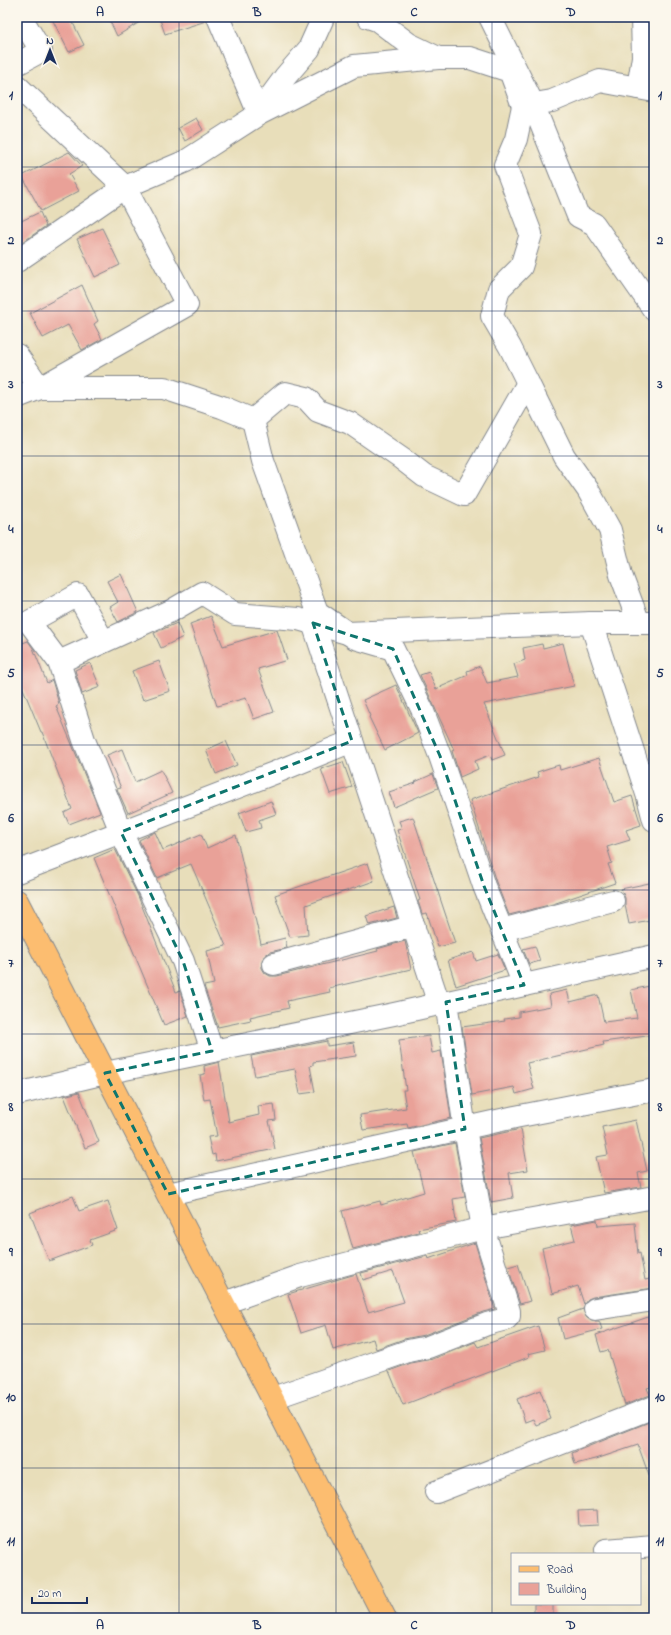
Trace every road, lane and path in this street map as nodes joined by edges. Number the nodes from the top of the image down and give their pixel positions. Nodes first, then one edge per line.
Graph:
1 (21, 17) edge
2 (218, 17) edge
3 (322, 17) edge
4 (368, 17) edge
5 (490, 17) edge
6 (642, 17) edge
7 (438, 58) junction
8 (17, 64) edge
9 (17, 86) edge
10 (646, 89) edge
11 (528, 105) junction
12 (259, 114) junction
13 (125, 186) junction
14 (17, 261) edge
15 (654, 310) edge
16 (17, 355) edge
17 (528, 383) junction
18 (40, 388) junction
19 (17, 397) edge
20 (253, 420) junction
21 (313, 623) junction
22 (591, 623) junction
23 (647, 623) edge
24 (347, 633) junction
25 (103, 641) junction
26 (59, 662) junction
27 (352, 741) junction
28 (654, 820) edge
29 (121, 832) junction
30 (17, 872) edge
31 (17, 901) edge
32 (613, 901) dead end
33 (414, 926) junction
34 (502, 930) junction
35 (654, 956) edge
36 (274, 964) dead end
37 (524, 985) junction
38 (442, 1003) junction
39 (212, 1051) junction
40 (106, 1073) junction
41 (654, 1090) edge
42 (17, 1094) edge
43 (465, 1129) junction
44 (168, 1194) junction
45 (654, 1197) edge
46 (483, 1228) junction
47 (654, 1300) edge
48 (224, 1302) junction
49 (595, 1309) dead end
50 (273, 1398) junction
51 (654, 1407) edge
52 (436, 1492) dead end
53 (654, 1546) edge
54 (606, 1550) dead end
55 (385, 1618) edge

1 - 8 street
2 - 12 street
3 - 12 street
4 - 7 street
5 - 11 street
6 - 10 street
7 - 11 street
7 - 12 street
9 - 13 street
10 - 11 street
11 - 15 street
11 - 17 street
12 - 13 street
13 - 14 street
13 - 18 street
16 - 18 street
17 - 20 street
17 - 23 street
18 - 19 street
18 - 20 street
20 - 24 street
21 - 24 street
21 - 25 street
21 - 27 street
22 - 23 street
22 - 24 street
22 - 28 street
24 - 34 street
25 - 26 street
25 - 26 street
26 - 29 street
27 - 29 street
27 - 33 street
29 - 30 street
29 - 39 street
31 - 40 main road
32 - 34 street
33 - 36 street
33 - 38 street
34 - 37 street
35 - 37 street
37 - 38 street
38 - 39 street
38 - 43 street
39 - 40 street
40 - 42 street
40 - 44 main road
41 - 43 street
43 - 44 street
43 - 46 street
44 - 48 main road
45 - 46 street
46 - 48 street
46 - 50 street
47 - 49 street
48 - 50 main road
50 - 55 main road
51 - 52 street
53 - 54 street

